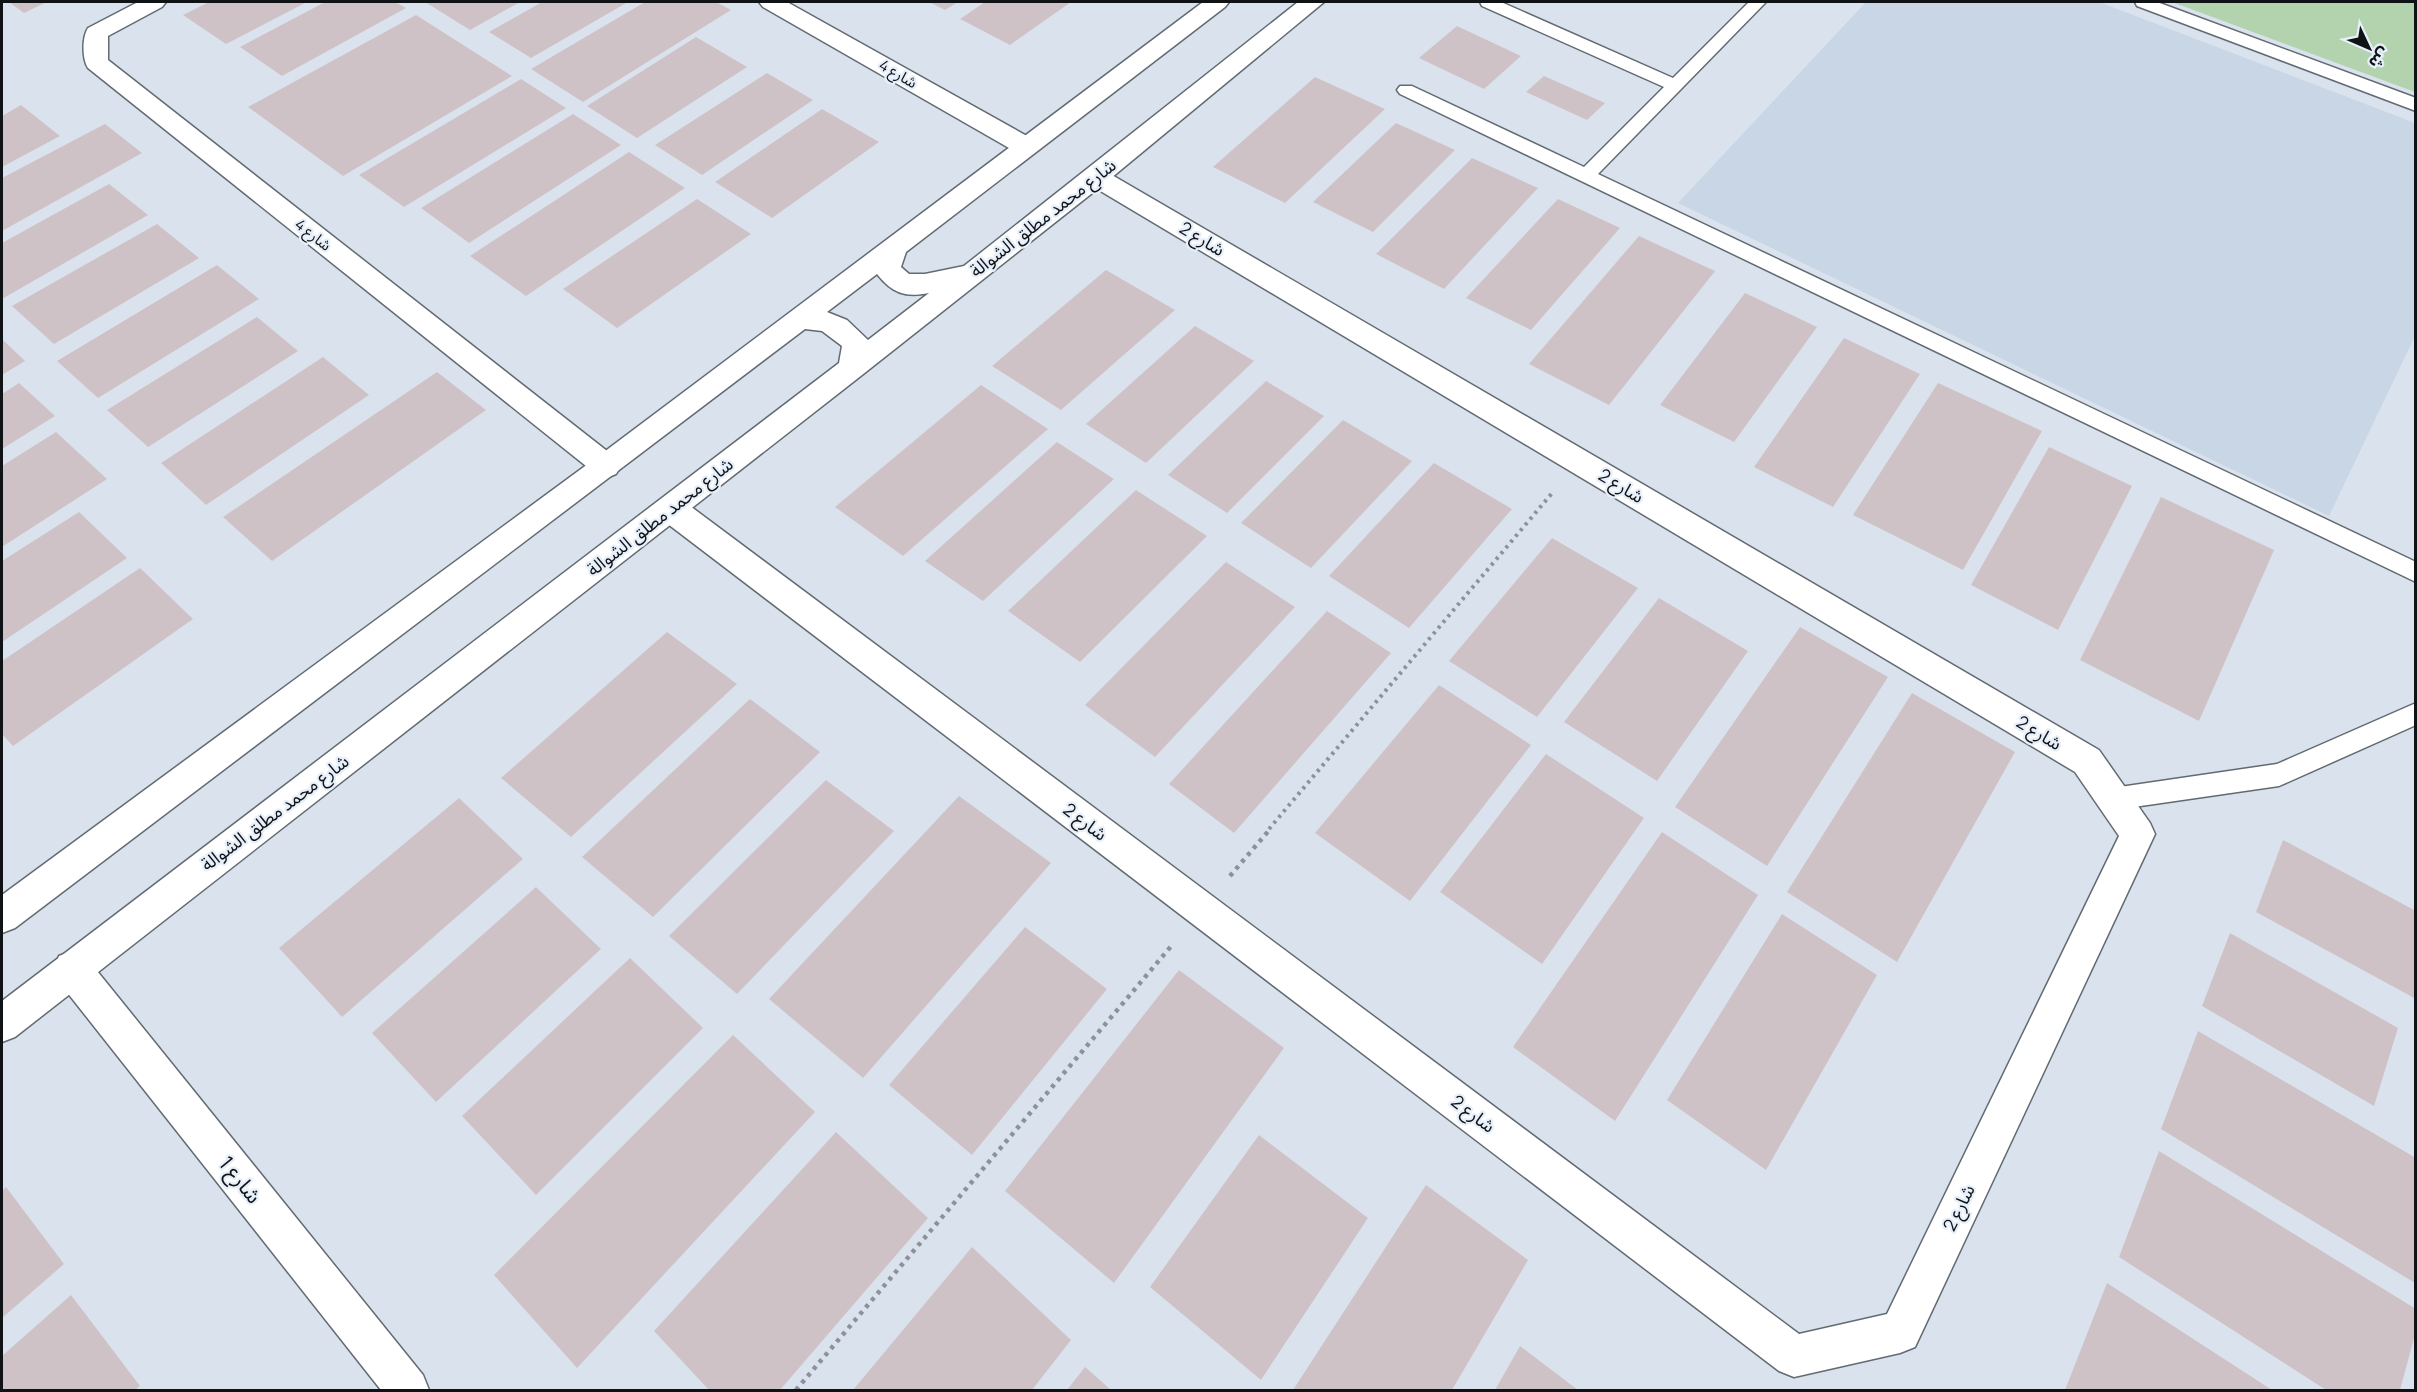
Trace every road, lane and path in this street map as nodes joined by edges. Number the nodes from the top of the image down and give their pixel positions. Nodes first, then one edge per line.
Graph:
1 (154, 2) edge
2 (771, 2) edge
3 (1216, 2) edge
4 (1312, 2) edge
5 (1488, 2) edge
6 (1758, 2) edge
7 (2143, 2) edge
8 (1676, 86) junction
9 (1407, 90) dead end
10 (2415, 105) edge
11 (1025, 147) junction
12 (1096, 177) junction
13 (1585, 177) junction
14 (895, 245) junction
15 (973, 273) junction
16 (798, 319) junction
17 (852, 368) junction
18 (606, 466) junction
19 (671, 509) junction
20 (2415, 573) edge
21 (2415, 713) edge
22 (2113, 799) junction
23 (4, 908) edge
24 (72, 969) junction
25 (2, 1024) edge
26 (408, 1390) edge

1 - 18 street, شارع 4
2 - 11 street, شارع 4
3 - 11 street
4 - 12 street, شارع محمد مطلق الشوالة
5 - 8 lane
6 - 8 lane
7 - 10 lane
8 - 13 lane
9 - 13 lane
11 - 14 street
12 - 15 street, شارع محمد مطلق الشوالة
12 - 22 street, شارع 2
13 - 20 lane
14 - 15 street
14 - 16 street
15 - 17 street, شارع محمد مطلق الشوالة
16 - 17 street
16 - 18 street
17 - 19 street, شارع محمد مطلق الشوالة
18 - 23 street
19 - 22 street, شارع 2
19 - 24 street, شارع محمد مطلق الشوالة
21 - 22 lane
24 - 25 street, شارع محمد مطلق الشوالة
24 - 26 street, شارع 1

